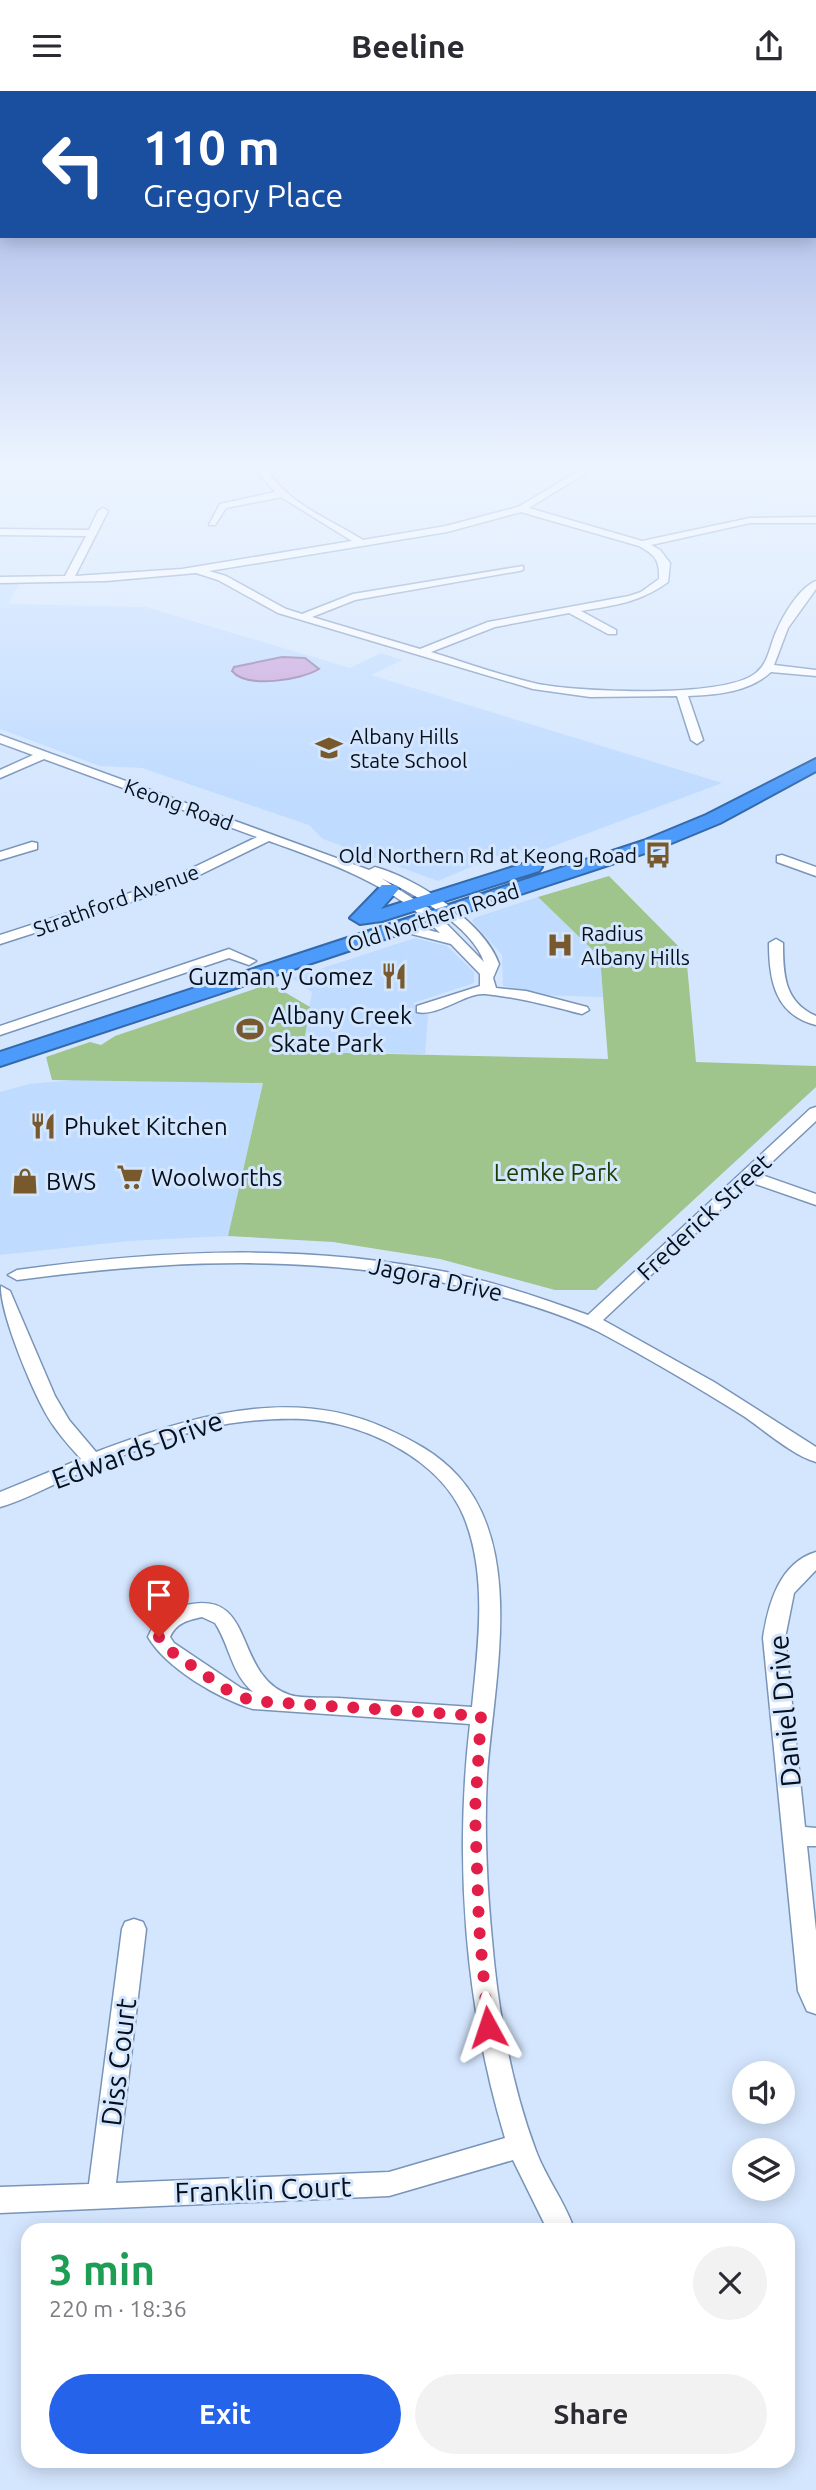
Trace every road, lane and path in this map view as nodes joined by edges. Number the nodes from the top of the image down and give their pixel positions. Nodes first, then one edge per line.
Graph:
1 (70, 575) edge
2 (150, 575) edge
3 (225, 575) edge
4 (479, 575) edge
5 (664, 575) edge
6 (0, 578) edge
7 (68, 579) junction
8 (816, 584) edge
9 (573, 611) junction
10 (302, 617) junction
11 (612, 632) dead end
12 (422, 652) junction
13 (768, 668) junction
14 (816, 673) edge
15 (682, 692) junction
16 (0, 739) edge
17 (696, 740) dead end
18 (816, 753) edge
19 (43, 755) junction
20 (816, 764) edge
21 (0, 773) edge
22 (269, 836) junction
23 (32, 846) dead end
24 (0, 856) edge
25 (782, 859) dead end
26 (358, 869) junction
27 (816, 871) edge
28 (389, 889) junction
29 (430, 908) junction
30 (357, 923) junction
31 (401, 927) junction
32 (0, 940) edge
33 (458, 942) junction
34 (776, 943) dead end
35 (239, 957) junction
36 (486, 972) junction
37 (487, 988) junction
38 (422, 1009) dead end
39 (582, 1010) dead end
40 (816, 1021) edge
41 (0, 1031) edge
42 (0, 1047) edge
43 (0, 1059) edge
44 (816, 1112) edge
45 (748, 1176) junction
46 (816, 1200) edge
47 (9, 1271) edge
48 (1, 1291) edge
49 (591, 1322) junction
50 (816, 1456) edge
51 (94, 1462) junction
52 (0, 1500) edge
53 (816, 1559) edge
54 (283, 1701) junction
55 (481, 1716) junction
56 (806, 1837) edge
57 (134, 1929) dead end
58 (816, 2003) edge
59 (521, 2145) junction
60 (101, 2195) junction
61 (0, 2200) edge
62 (558, 2223) edge

1 - 7 street
2 - 7 street
3 - 10 street
4 - 10 street
5 - 9 street
6 - 7 street
8 - 13 street
9 - 11 street
9 - 12 street
10 - 12 street
12 - 15 street
13 - 14 street
13 - 15 street
15 - 17 street
16 - 19 street, Keong Road
18 - 29 highway, Old Northern Road
19 - 21 street
19 - 22 street, Keong Road
20 - 29 highway, Old Northern Road
22 - 26 street, Keong Road
22 - 32 street, Strathford Avenue
23 - 24 street
25 - 27 street
26 - 28 street, Keong Road
26 - 29 street, Keong Road
28 - 29 street, Keong Road
28 - 30 highway
29 - 30 highway, Old Northern Road
29 - 31 highway, Old Northern Road
29 - 33 street
29 - 36 street
30 - 35 highway, Old Northern Road
31 - 33 street
31 - 43 highway, Old Northern Road
33 - 36 street
34 - 40 street
35 - 41 street, Old Northern Road
35 - 42 highway, Old Northern Road
36 - 37 street
37 - 38 street
37 - 39 street
44 - 45 street, Frederick Street
45 - 46 street
45 - 49 street, Frederick Street
47 - 48 street
47 - 49 street, Jagora Drive
48 - 51 street
49 - 50 street, Jagora Drive
51 - 52 street, Edwards Drive
51 - 55 street, Edwards Drive
53 - 56 street, Daniel Drive
54 - 54 street
54 - 55 street
55 - 59 street, Edwards Drive
56 - 58 street, Daniel Drive
57 - 60 street, Diss Court
59 - 60 street, Franklin Court
59 - 62 street, Edwards Drive
60 - 61 street, Franklin Court

